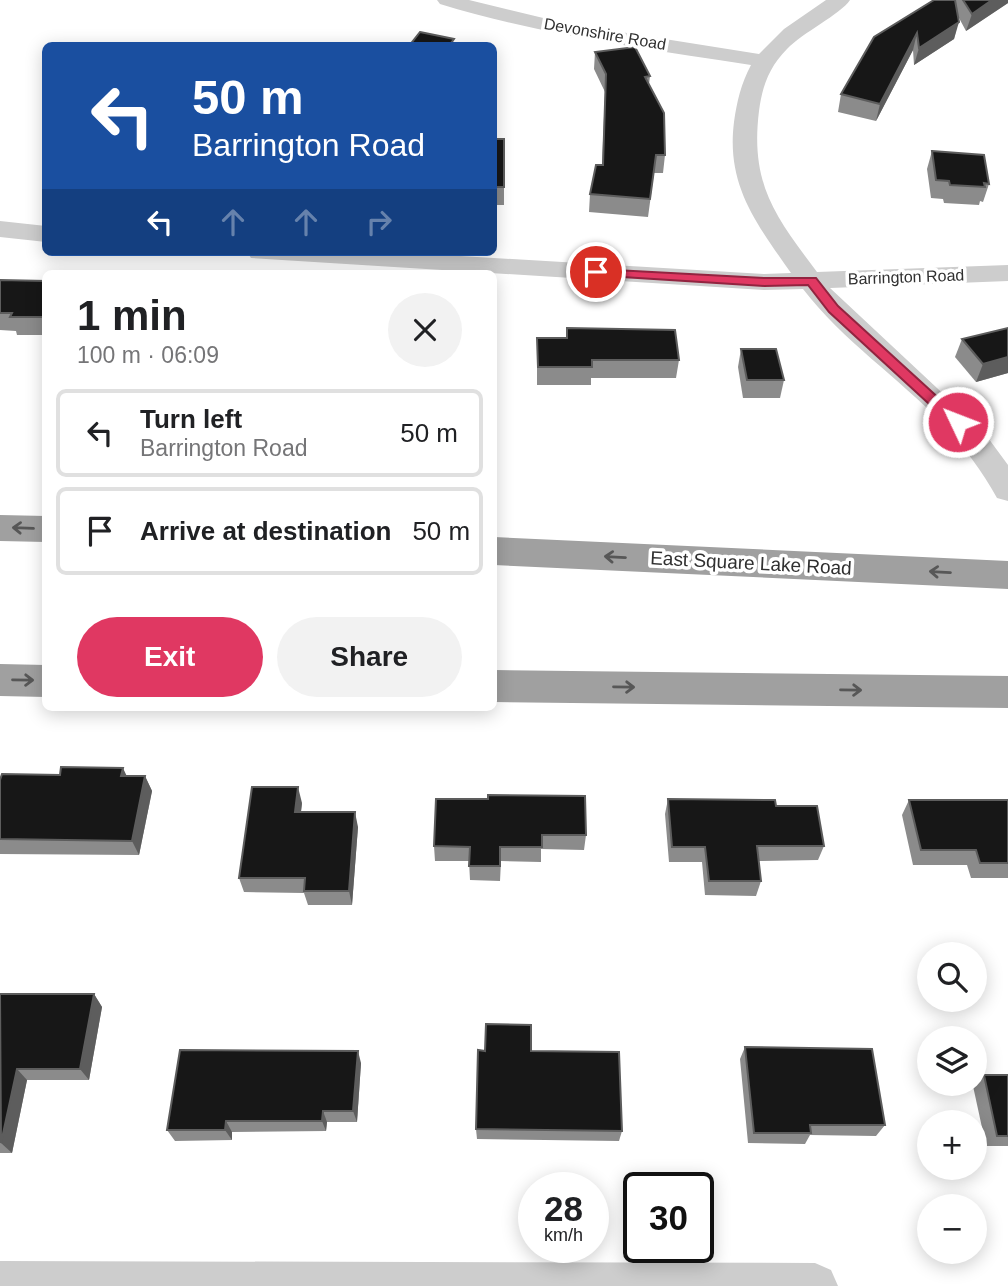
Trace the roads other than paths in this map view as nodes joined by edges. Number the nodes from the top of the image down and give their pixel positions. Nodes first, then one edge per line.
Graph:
1 (447, 0) edge
2 (840, 0) edge
3 (765, 61) junction
4 (0, 229) edge
5 (42, 234) edge
6 (325, 256) edge
7 (1008, 273) edge
8 (811, 281) junction
9 (1008, 490) edge
10 (0, 528) edge
11 (42, 529) edge
12 (497, 551) edge
13 (1008, 575) edge
14 (0, 680) edge
15 (42, 681) edge
16 (497, 686) edge
17 (1008, 692) edge
18 (0, 1284) edge
19 (260, 1285) edge
20 (815, 1286) edge

1 - 3 street, Devonshire Road
2 - 3 street
3 - 8 street
4 - 5 street
6 - 8 street, Barrington Road
7 - 8 street, Barrington Road
8 - 9 street
11 -> 10 highway
13 -> 12 highway, East Square Lake Road
14 -> 15 highway
16 -> 17 highway
18 - 19 street
19 - 20 street

